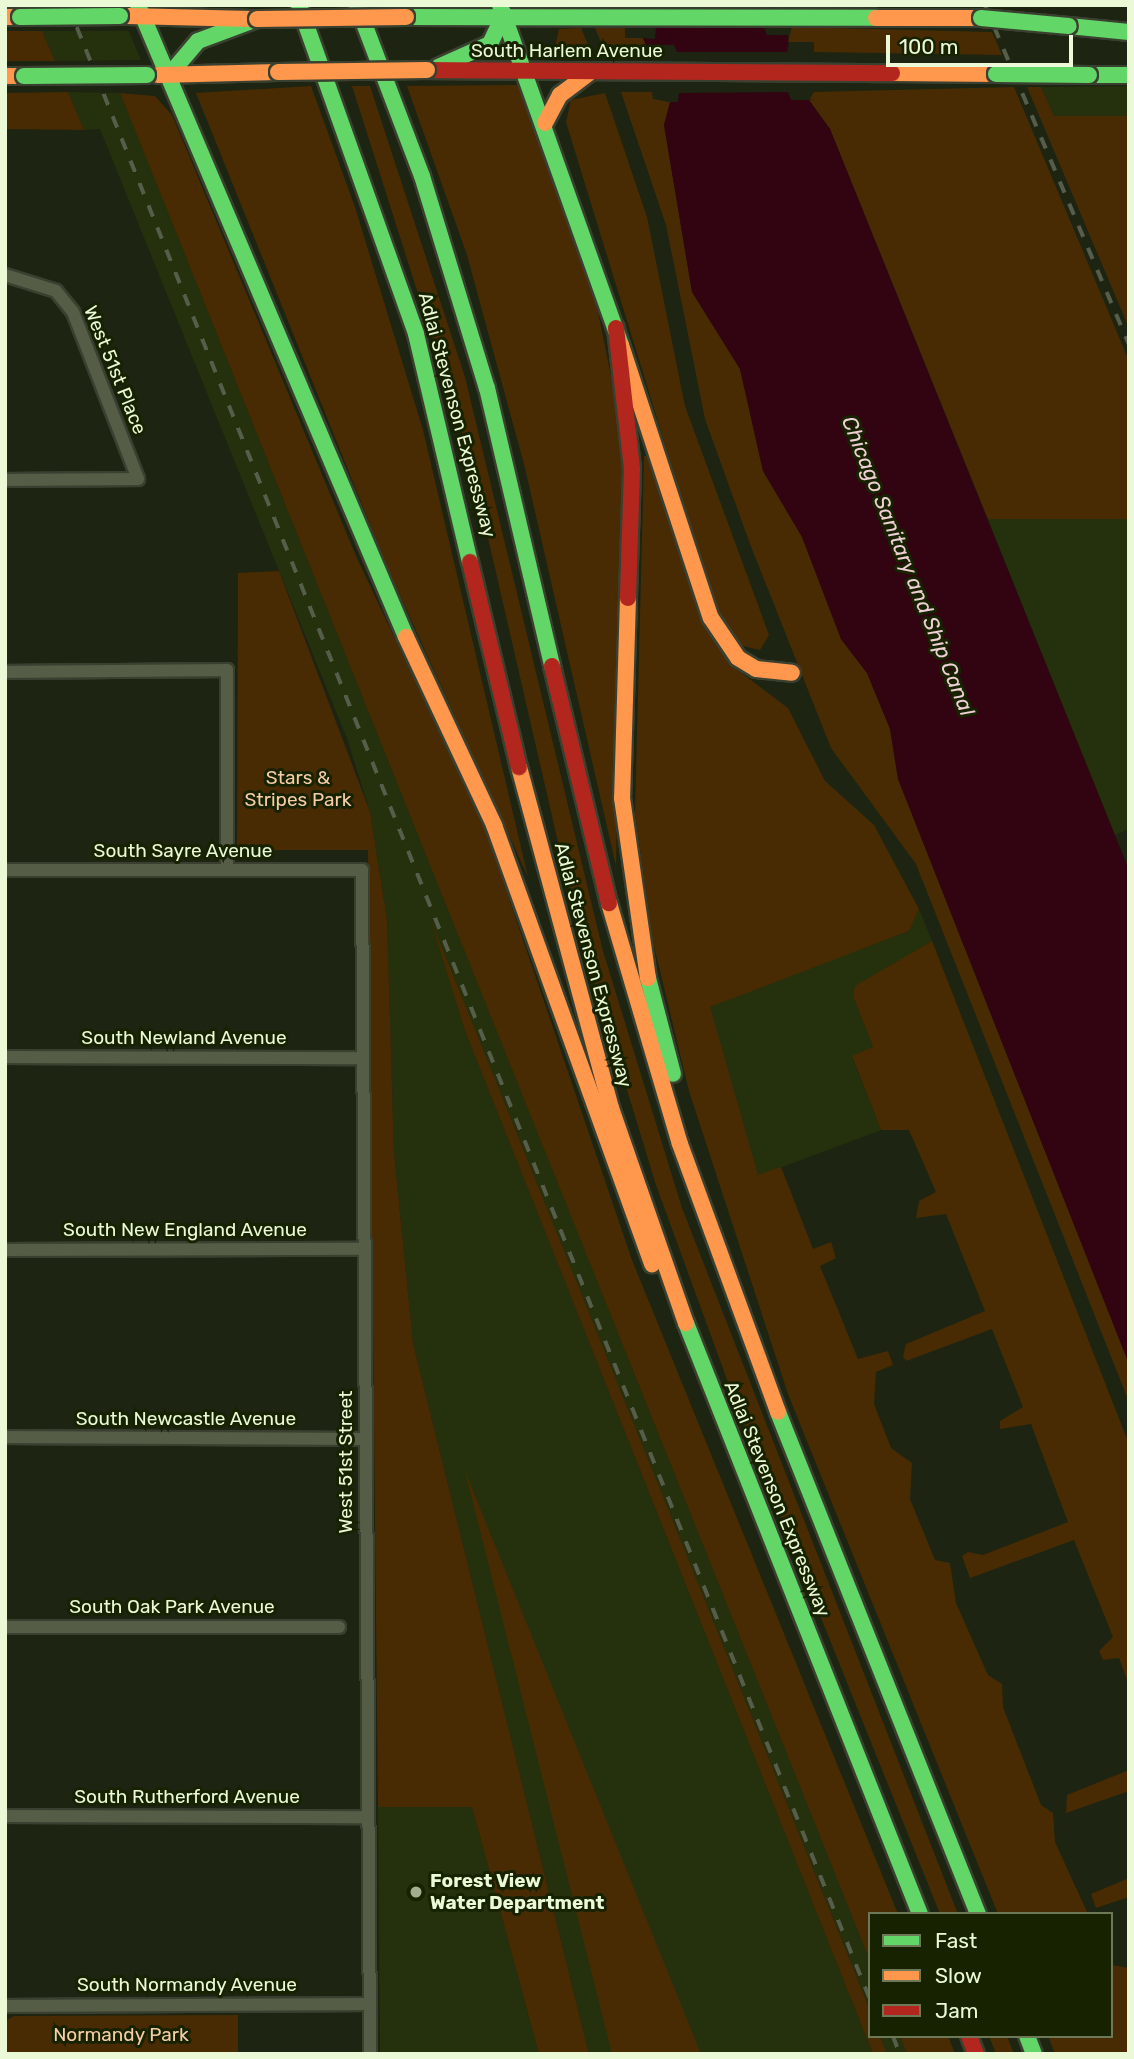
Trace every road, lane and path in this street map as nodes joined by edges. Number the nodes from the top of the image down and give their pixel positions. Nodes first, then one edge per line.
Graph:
1 (299, 5) edge
2 (357, 5) edge
3 (502, 10) edge
4 (141, 11) edge
5 (109, 13) edge
6 (5, 17) edge
7 (257, 19) junction
8 (1129, 32) edge
9 (427, 71) junction
10 (527, 73) junction
11 (589, 73) junction
12 (170, 74) junction
13 (1129, 75) edge
14 (5, 76) edge
15 (545, 123) junction
16 (5, 275) edge
17 (616, 328) junction
18 (5, 480) edge
19 (5, 672) edge
20 (792, 673) dead end
21 (5, 870) edge
22 (227, 870) junction
23 (362, 870) joint
24 (5, 1057) edge
25 (363, 1058) junction
26 (714, 1244) junction
27 (364, 1249) junction
28 (5, 1250) edge
29 (695, 1348) junction
30 (5, 1437) edge
31 (366, 1439) junction
32 (5, 1627) edge
33 (338, 1627) dead end
34 (5, 1816) edge
35 (368, 1817) junction
36 (919, 1912) edge
37 (977, 1912) edge
38 (369, 2004) junction
39 (5, 2006) edge
40 (370, 2054) edge

1 - 29 main road, Adlai Stevenson Expressway
2 - 26 main road, Adlai Stevenson Expressway
3 - 7 main road, South Harlem Avenue, bridge
3 - 8 main road, South Harlem Avenue, bridge
3 - 9 main road
3 - 10 main road
4 - 5 main road, South Harlem Avenue
4 - 7 main road, South Harlem Avenue
4 - 12 main road
5 - 6 main road, South Harlem Avenue, bridge
7 - 12 main road
9 - 10 main road, South Harlem Avenue
9 - 12 main road, South Harlem Avenue, bridge
10 - 11 main road, South Harlem Avenue
10 - 15 main road
11 - 13 main road, South Harlem Avenue, bridge
11 - 15 main road
12 - 14 main road, South Harlem Avenue, bridge
12 - 29 main road
15 - 17 main road
16 - 18 street, West 51st Place
17 - 20 main road
17 - 26 main road
19 - 22 street
21 - 22 street, South Sayre Avenue
22 - 23 street, South Sayre Avenue
23 - 25 street, West 51st Street
24 - 25 street, South Newland Avenue
25 - 27 street, West 51st Street
26 - 37 main road, Adlai Stevenson Expressway
27 - 28 street, South New England Avenue
27 - 31 street, West 51st Street
29 - 36 main road, Adlai Stevenson Expressway
30 - 31 street, South Newcastle Avenue
31 - 35 street, West 51st Street
32 - 33 street, South Oak Park Avenue
34 - 35 street, South Rutherford Avenue
35 - 38 street, West 51st Street
38 - 39 street, South Normandy Avenue
38 - 40 street, West 51st Street

